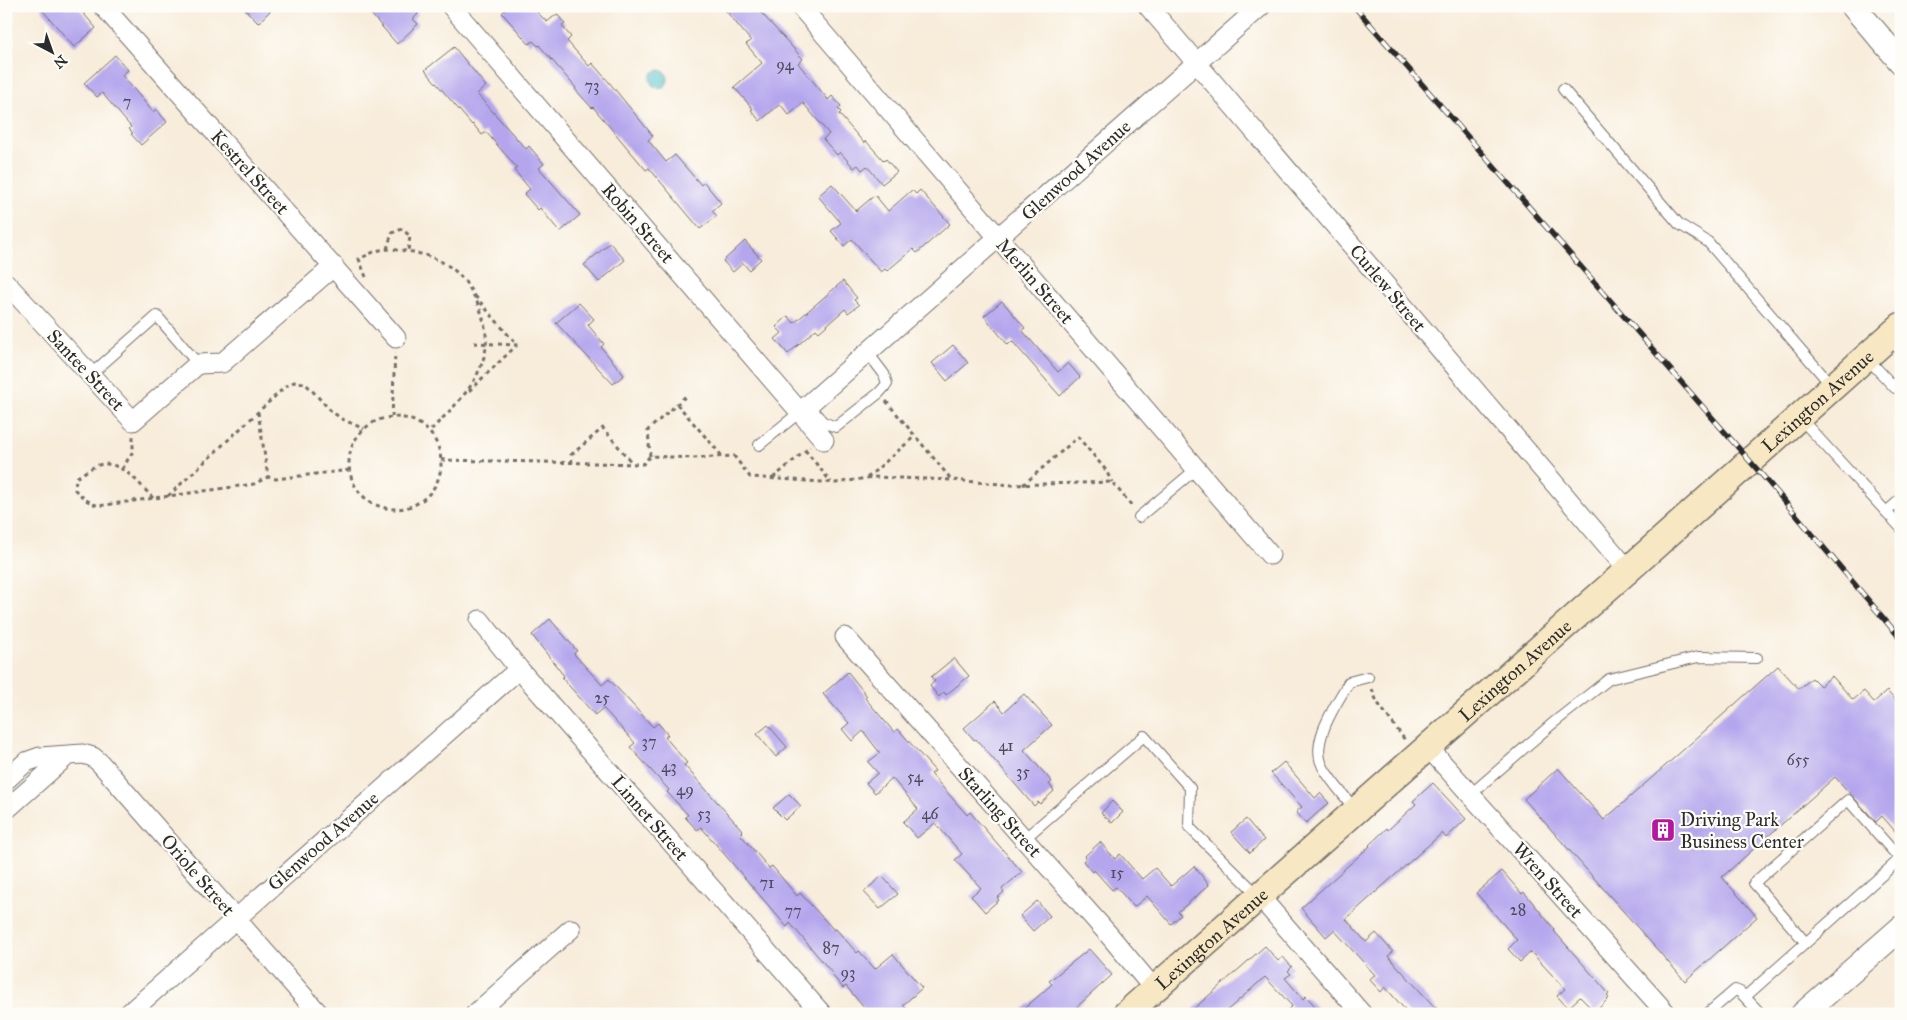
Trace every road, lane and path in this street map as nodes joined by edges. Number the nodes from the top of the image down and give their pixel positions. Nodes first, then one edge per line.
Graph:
1 (103, 6) edge
2 (451, 6) edge
3 (800, 6) edge
4 (1148, 6) edge
5 (1261, 6) edge
6 (1853, 6) edge
7 (1901, 62) edge
8 (1196, 63) junction
9 (1564, 89) dead end
10 (999, 238) junction
11 (387, 249) junction
12 (408, 251) junction
13 (359, 259) dead end
14 (334, 266) junction
15 (6, 283) edge
16 (471, 291) junction
17 (396, 338) joint
18 (1897, 338) edge
19 (474, 343) dead end
20 (487, 343) junction
21 (517, 344) junction
22 (868, 352) junction
23 (1866, 357) junction
24 (198, 364) junction
25 (90, 375) junction
26 (1901, 383) edge
27 (1832, 387) junction
28 (879, 393) junction
29 (465, 395) junction
30 (686, 396) dead end
31 (677, 404) junction
32 (804, 409) junction
33 (258, 412) junction
34 (392, 417) junction
35 (1799, 417) junction
36 (133, 421) junction
37 (364, 429) junction
38 (429, 432) junction
39 (915, 436) junction
40 (824, 440) joint
41 (759, 445) dead end
42 (805, 450) junction
43 (650, 456) junction
44 (722, 456) junction
45 (441, 460) junction
46 (572, 464) junction
47 (633, 464) junction
48 (122, 469) junction
49 (1196, 469) junction
50 (349, 470) junction
51 (268, 477) junction
52 (866, 478) junction
53 (772, 479) junction
54 (952, 480) junction
55 (1112, 482) junction
56 (831, 483) junction
57 (1023, 485) junction
58 (168, 496) junction
59 (153, 498) junction
60 (1901, 499) edge
61 (1886, 512) junction
62 (1140, 517) joint
63 (1901, 528) edge
64 (1270, 555) dead end
65 (1628, 570) junction
66 (480, 620) dead end
67 (845, 637) dead end
68 (1757, 658) dead end
69 (519, 669) junction
70 (1368, 677) joint
71 (1423, 752) junction
72 (68, 756) junction
73 (6, 780) edge
74 (1471, 794) junction
75 (6, 810) edge
76 (1356, 811) junction
77 (1024, 839) junction
78 (1259, 896) junction
79 (236, 918) junction
80 (1901, 928) edge
81 (570, 929) dead end
82 (1806, 943) junction
83 (1154, 989) junction
84 (1745, 997) junction
85 (128, 1014) edge
86 (320, 1014) edge
87 (475, 1014) edge
88 (822, 1014) edge
89 (1126, 1014) edge
90 (1362, 1014) edge
91 (1667, 1014) edge
92 (1707, 1014) edge
93 (1761, 1014) edge
94 (1803, 1014) edge

1 - 14 street, Kestrel Street
2 - 32 street, Robin Street
3 - 10 street, Merlin Street
4 - 8 street, Curlew Street
5 - 8 street, Glenwood Avenue
6 - 7 street
8 - 10 street, Glenwood Avenue
8 - 65 street, Curlew Street
9 - 27 lane
10 - 22 street, Glenwood Avenue
10 - 49 street, Merlin Street
11 - 12 path
11 - 12 path
11 - 13 path
12 - 16 path
14 - 17 street, Kestrel Street
14 - 24 street
15 - 25 street, Santee Street
16 - 20 path
16 - 21 path
17 - 34 path
18 - 23 main road, Lexington Avenue
19 - 20 path
20 - 21 path
20 - 29 path
21 - 29 path
22 - 28 lane
22 - 32 street, Glenwood Avenue
23 - 26 lane
23 - 27 main road, Lexington Avenue
24 - 25 lane
24 - 36 street, Santee Street
25 - 36 street, Santee Street
27 - 35 main road, Lexington Avenue
28 - 32 lane
28 - 39 path
29 - 38 path
30 - 31 path
31 - 43 path
31 - 44 path
32 - 40 street, Robin Street
32 - 41 lane
33 - 37 path
33 - 51 path
33 - 58 path
34 - 37 path
34 - 38 path
35 - 61 lane
35 - 65 main road, Lexington Avenue
36 - 48 path
37 - 50 path
38 - 45 path
39 - 52 path
39 - 54 path
40 - 42 path
42 - 53 path
42 - 56 path
43 - 44 path
43 - 47 path
44 - 53 path
45 - 46 path
45 - 50 path
46 - 47 path
46 - 47 path
48 - 59 path
48 - 59 path
49 - 62 lane
49 - 64 street, Merlin Street
50 - 51 path
51 - 58 path
52 - 54 path
52 - 56 path
53 - 56 path
54 - 57 path
55 - 57 path
55 - 57 path
55 - 62 path
58 - 59 path
60 - 61 lane
61 - 63 lane
65 - 71 main road, Lexington Avenue
66 - 69 street, Linnet Street
67 - 77 street, Starling Street
68 - 74 lane
69 - 79 street, Glenwood Avenue
69 - 88 street, Linnet Street
70 - 71 path
70 - 76 lane
71 - 74 street, Wren Street
71 - 76 main road, Lexington Avenue
72 - 73 street, Oriole Street
72 - 75 street
72 - 79 street, Oriole Street
74 - 91 street, Wren Street
76 - 78 main road, Lexington Avenue
77 - 78 lane
77 - 83 street, Starling Street
78 - 83 main road, Lexington Avenue
78 - 90 street
79 - 85 street, Glenwood Avenue
79 - 86 street, Oriole Street
80 - 94 street
81 - 87 street
82 - 82 lane
82 - 84 lane
83 - 89 main road, Lexington Avenue
84 - 92 lane
84 - 93 lane

